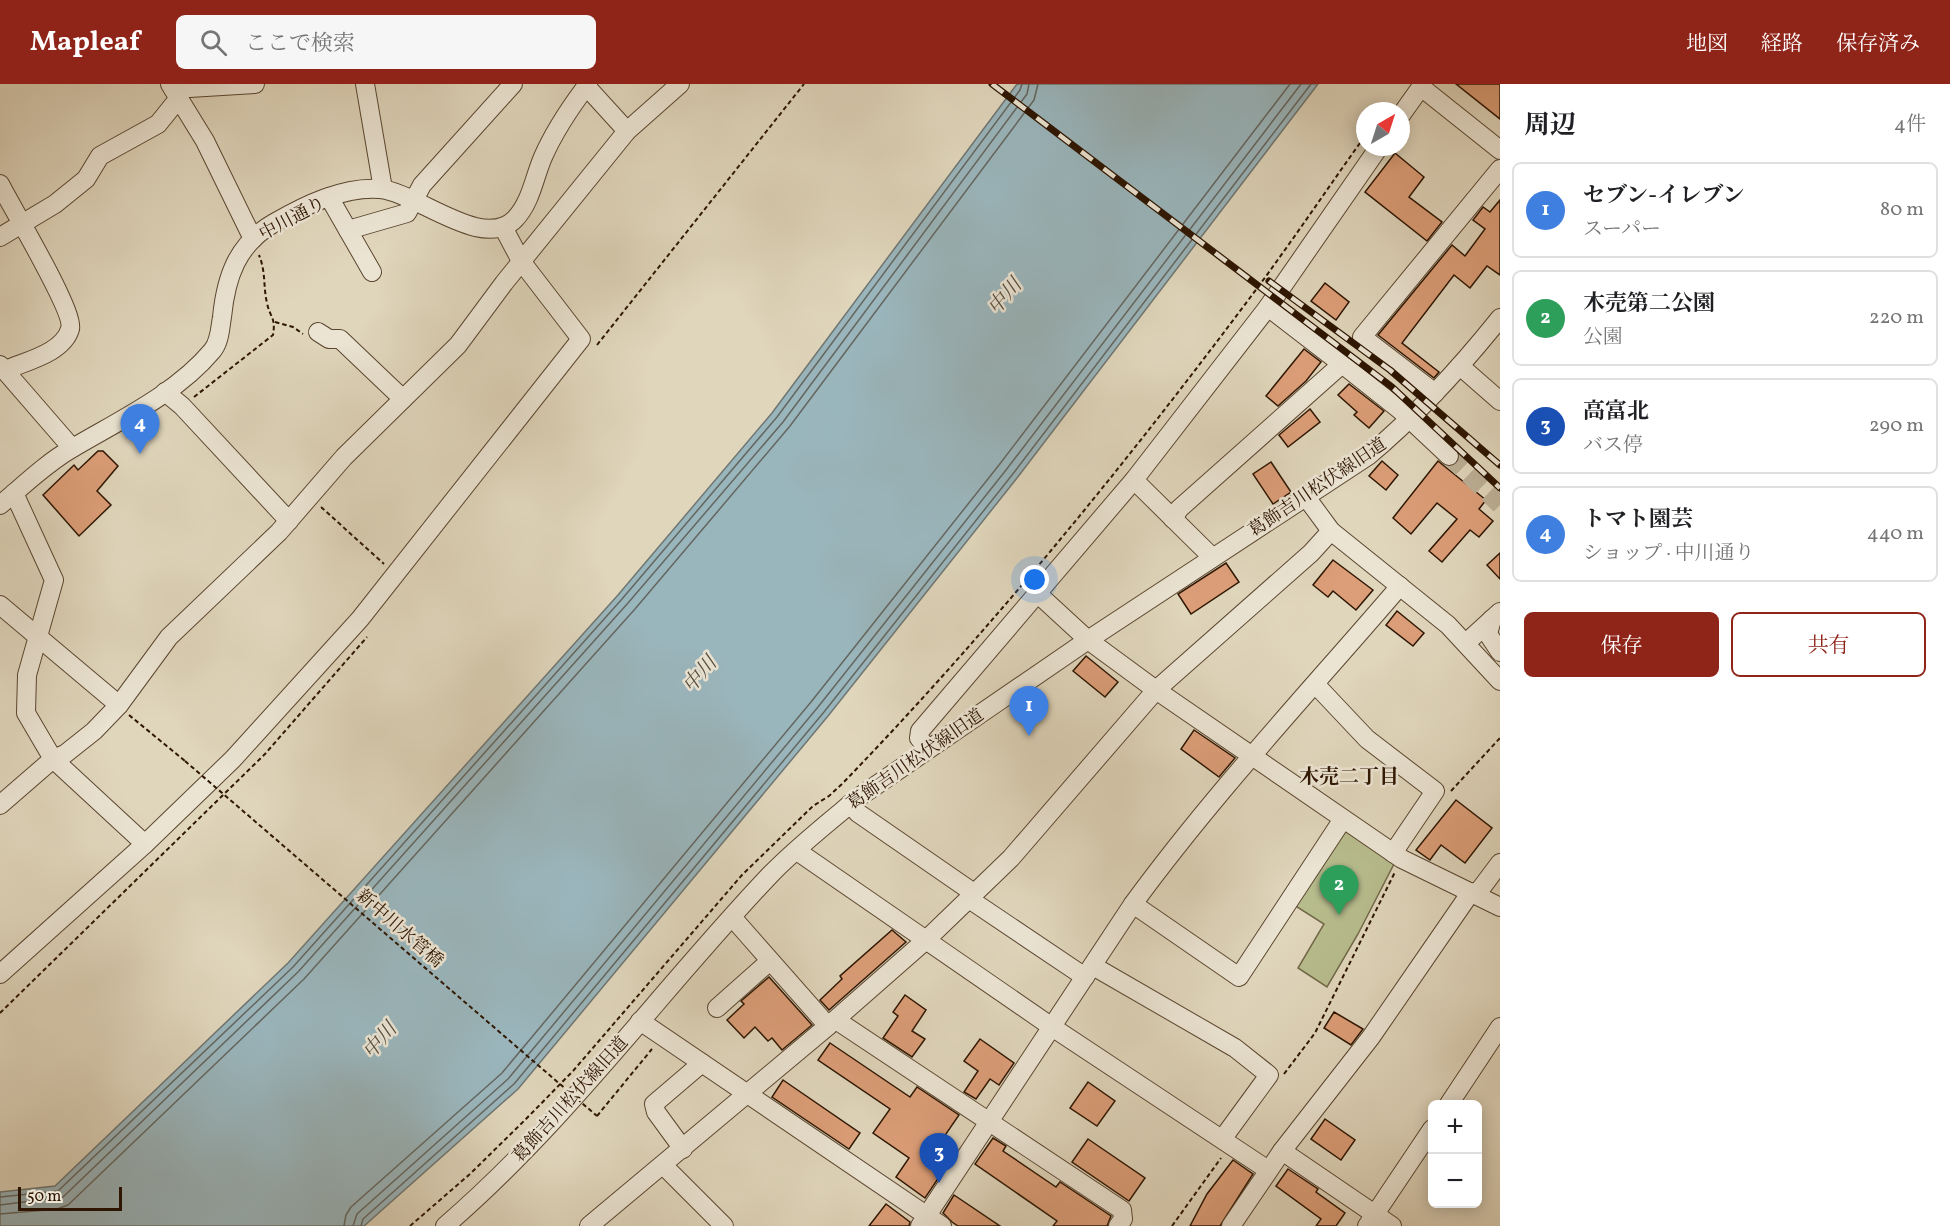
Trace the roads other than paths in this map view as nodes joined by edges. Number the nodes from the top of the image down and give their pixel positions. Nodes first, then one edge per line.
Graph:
1 (255, 84) edge
2 (364, 84) edge
3 (513, 84) edge
4 (680, 84) edge
5 (587, 85) edge
6 (1435, 89) edge
7 (174, 90) edge
8 (1410, 102) edge
9 (627, 131) junction
10 (1500, 150) edge
11 (1373, 156) edge
12 (1500, 169) edge
13 (0, 184) edge
14 (383, 189) junction
15 (329, 197) junction
16 (415, 201) junction
17 (22, 225) junction
18 (503, 227) junction
19 (348, 230) junction
20 (0, 237) edge
21 (252, 239) junction
22 (521, 261) junction
23 (372, 272) dead end
24 (1268, 307) junction
25 (1500, 318) edge
26 (318, 332) road end
27 (1342, 364) junction
28 (1460, 366) junction
29 (3, 368) edge
30 (165, 392) junction
31 (1435, 393) junction
32 (403, 399) junction
33 (1500, 400) edge
34 (1410, 418) junction
35 (72, 448) junction
36 (1449, 456) tunnel mouth
37 (1134, 480) junction
38 (1306, 497) junction
39 (7, 499) edge
40 (1173, 519) junction
41 (289, 521) junction
42 (1330, 531) junction
43 (1212, 557) junction
44 (1400, 586) junction
45 (1038, 594) junction
46 (0, 605) edge
47 (1496, 616) edge
48 (38, 638) junction
49 (1088, 640) junction
50 (1466, 643) junction
51 (1500, 652) edge
52 (1500, 681) edge
53 (1316, 685) junction
54 (1156, 690) junction
55 (122, 709) junction
56 (928, 749) junction
57 (1253, 757) junction
58 (52, 759) junction
59 (850, 804) junction
60 (0, 805) edge
61 (1342, 819) junction
62 (145, 844) junction
63 (797, 850) junction
64 (1397, 856) junction
65 (1500, 863) edge
66 (1473, 894) junction
67 (972, 896) junction
68 (1133, 904) junction
69 (1500, 908) edge
70 (732, 917) junction
71 (926, 940) junction
72 (770, 961) junction
73 (1089, 971) junction
74 (0, 974) edge
75 (717, 1008) dead end
76 (640, 1021) junction
77 (832, 1023) junction
78 (1052, 1027) junction
79 (1500, 1027) edge
80 (702, 1063) junction
81 (747, 1094) junction
82 (1452, 1100) edge
83 (990, 1121) junction
84 (1428, 1135) edge
85 (1227, 1141) junction
86 (683, 1149) junction
87 (1282, 1151) junction
88 (663, 1165) junction
89 (1268, 1170) junction
90 (1371, 1220) edge
91 (930, 1223) edge
92 (445, 1226) edge
93 (589, 1226) edge
94 (724, 1226) edge
95 (1118, 1226) edge
96 (1231, 1226) edge
97 (1392, 1226) edge

1 - 7 street
2 - 14 street
3 - 16 street
4 - 9 street
5 - 9 street
5 - 18 street
6 - 8 street
6 - 10 street
7 - 17 street
7 - 21 street
9 - 22 street
11 - 24 street
12 - 31 street
13 - 17 street
14 - 15 street, 中川通り
14 - 16 street, 中川通り
15 - 19 street
15 - 21 street, 中川通り
16 - 18 street, 中川通り
16 - 19 street
17 - 20 street
17 - 29 street
18 - 22 street
19 - 23 street
21 - 30 street, 中川通り
22 - 32 street
22 - 62 street
24 - 27 street
24 - 37 street
25 - 28 street, 葛飾吉川松伏線旧道
26 - 32 street
27 - 34 street
27 - 40 street
28 - 31 street, 葛飾吉川松伏線旧道
28 - 33 street
29 - 35 street
30 - 35 street, 中川通り
30 - 41 street
31 - 34 street, 葛飾吉川松伏線旧道
32 - 41 street
34 - 36 street
34 - 38 street, 葛飾吉川松伏線旧道
35 - 39 street, 中川通り
37 - 40 street
37 - 45 street
38 - 42 street
38 - 43 street, 葛飾吉川松伏線旧道
39 - 48 street
40 - 43 street
41 - 55 street
42 - 44 street
42 - 54 street
43 - 49 street, 葛飾吉川松伏線旧道
44 - 50 street
44 - 53 street
45 - 49 street
45 - 56 street
46 - 48 street
47 - 50 street
47 - 51 street
48 - 55 street
48 - 58 street
49 - 54 street
49 - 56 street, 葛飾吉川松伏線旧道
50 - 52 street
53 - 57 street
53 - 64 street
54 - 57 street
54 - 67 street
55 - 58 street
56 - 59 street, 葛飾吉川松伏線旧道
57 - 61 street
57 - 68 street
58 - 60 street
58 - 62 street
59 - 63 street, 葛飾吉川松伏線旧道
59 - 67 street
61 - 64 street
61 - 68 street
62 - 74 street
63 - 70 street, 葛飾吉川松伏線旧道
63 - 71 street
64 - 66 street
65 - 66 street
66 - 69 street
66 - 87 street
67 - 71 street
67 - 73 street
68 - 73 street
70 - 72 street
70 - 76 street, 葛飾吉川松伏線旧道
71 - 77 street
71 - 78 street
72 - 75 street
72 - 77 street
73 - 78 street
73 - 85 street
76 - 80 street
76 - 92 street, 葛飾吉川松伏線旧道
77 - 81 street
77 - 83 street
78 - 83 street
78 - 85 street
79 - 82 street
80 - 81 street
80 - 86 street
81 - 86 street
81 - 91 street
83 - 91 street
83 - 95 street
84 - 90 street
85 - 89 street
86 - 88 street
87 - 89 street
87 - 90 street
88 - 93 street
88 - 94 street
89 - 96 street
90 - 97 street

